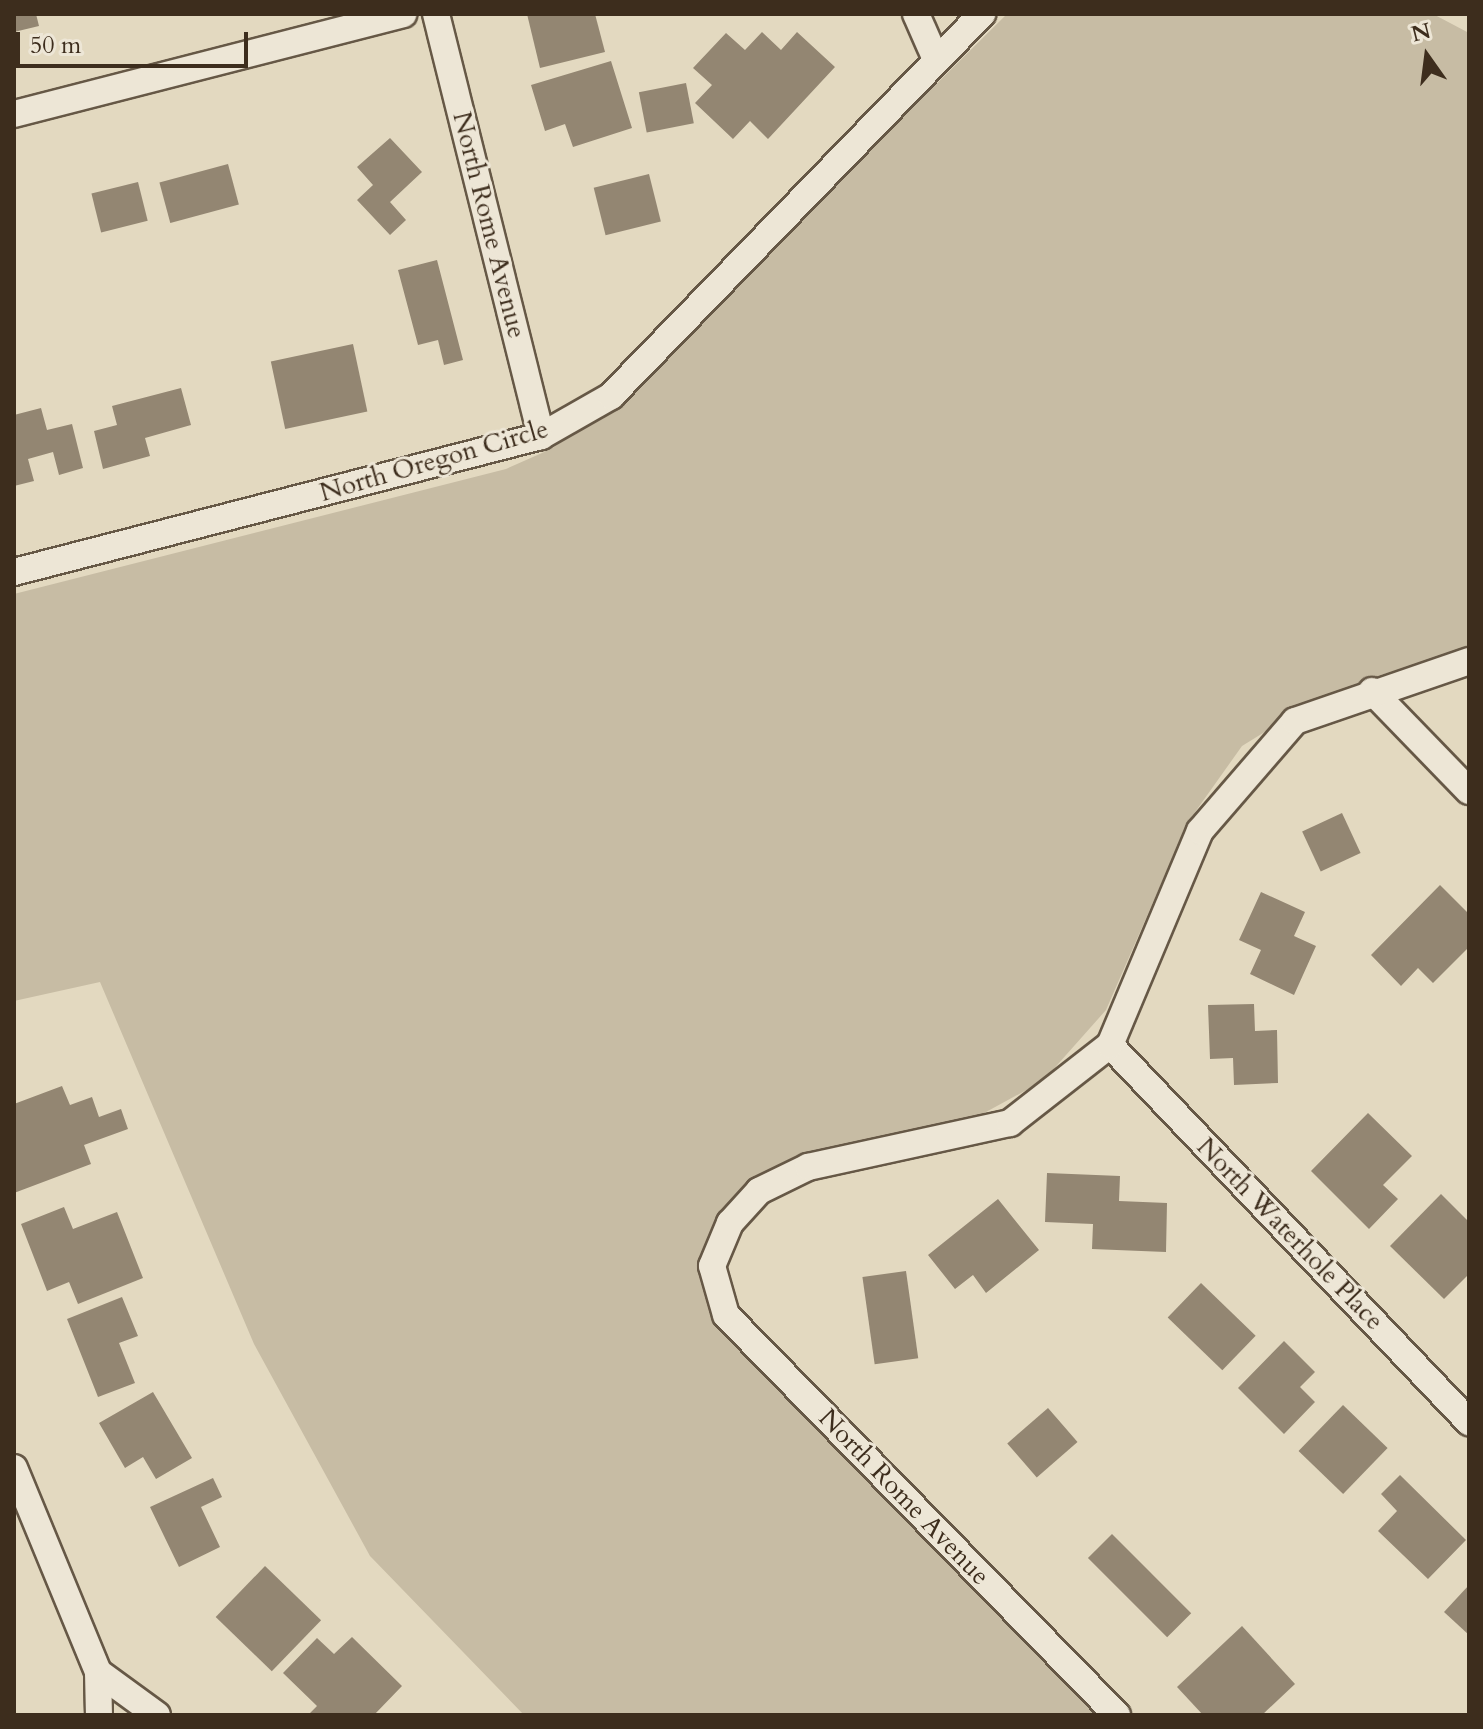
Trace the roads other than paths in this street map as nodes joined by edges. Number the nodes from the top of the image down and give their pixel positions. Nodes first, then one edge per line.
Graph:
1 (403, 14) edge
2 (436, 14) edge
3 (916, 14) edge
4 (982, 14) edge
5 (935, 57) junction
6 (14, 114) edge
7 (541, 436) junction
8 (14, 572) edge
9 (1469, 661) edge
10 (1372, 691) junction
11 (1469, 791) edge
12 (1110, 1045) junction
13 (1469, 1422) edge
14 (14, 1468) edge
15 (98, 1672) junction
16 (99, 1715) edge
17 (157, 1715) edge
18 (1117, 1715) edge

1 - 6 street
2 - 7 street, North Rome Avenue
3 - 5 street
4 - 5 street, North Oregon Circle
5 - 7 street, North Oregon Circle
7 - 8 street, North Oregon Circle
9 - 10 street
10 - 11 street
10 - 12 street
12 - 13 street, North Waterhole Place
12 - 18 street, North Rome Avenue
14 - 15 street
15 - 16 street
15 - 17 street

